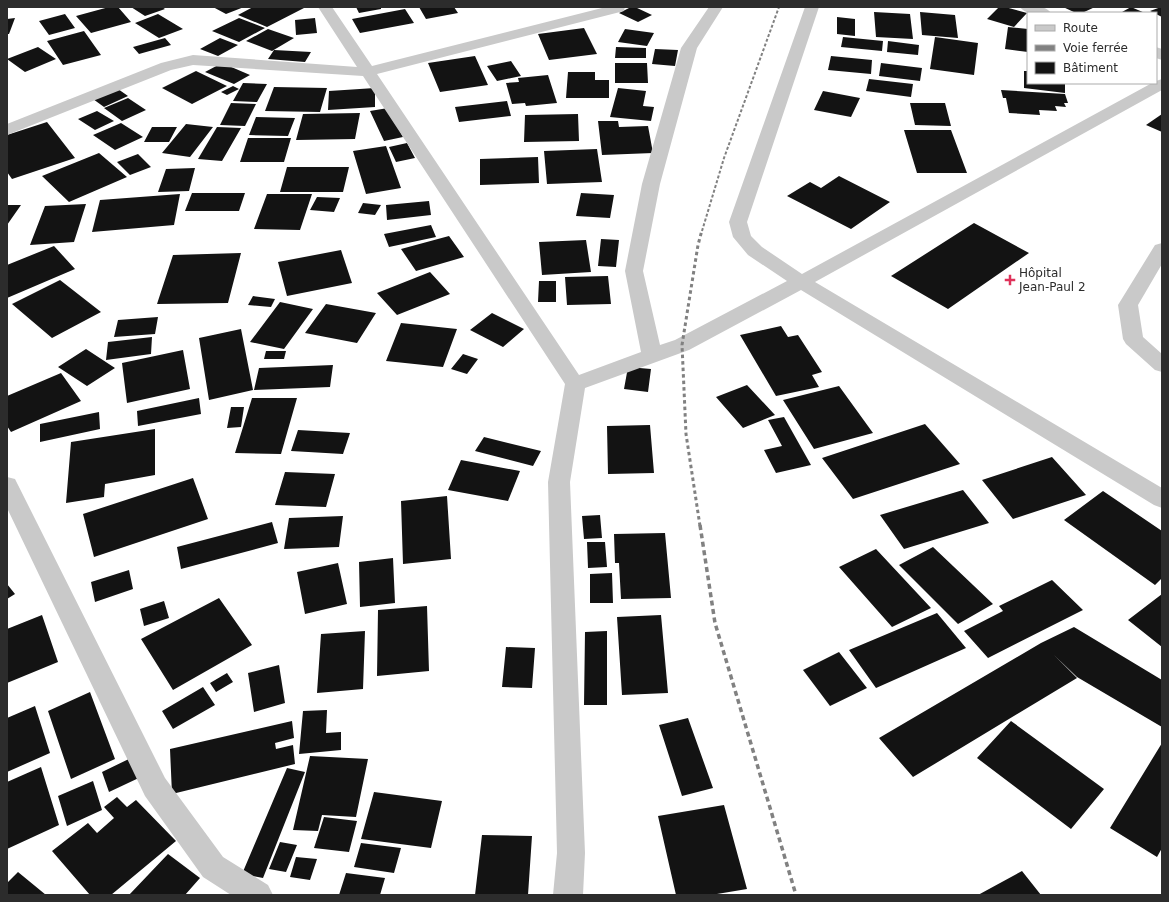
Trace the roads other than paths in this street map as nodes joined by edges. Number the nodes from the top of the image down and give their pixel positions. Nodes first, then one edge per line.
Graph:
1 (325, 7) edge
2 (716, 7) edge
3 (812, 7) edge
4 (1026, 7) edge
5 (619, 8) dead end
6 (1041, 12) edge
7 (367, 72) junction
8 (1162, 84) edge
9 (7, 130) edge
10 (1162, 249) edge
11 (801, 282) junction
12 (652, 355) junction
13 (1162, 365) edge
14 (575, 384) junction
15 (7, 485) edge
16 (1162, 499) edge
17 (258, 895) edge
18 (568, 895) edge

1 - 7 street
2 - 12 street
3 - 11 street
4 - 6 street
5 - 7 street
7 - 9 street
7 - 14 street
8 - 11 street
10 - 13 street
11 - 12 street
11 - 16 street
12 - 14 street
14 - 18 street
15 - 17 street

